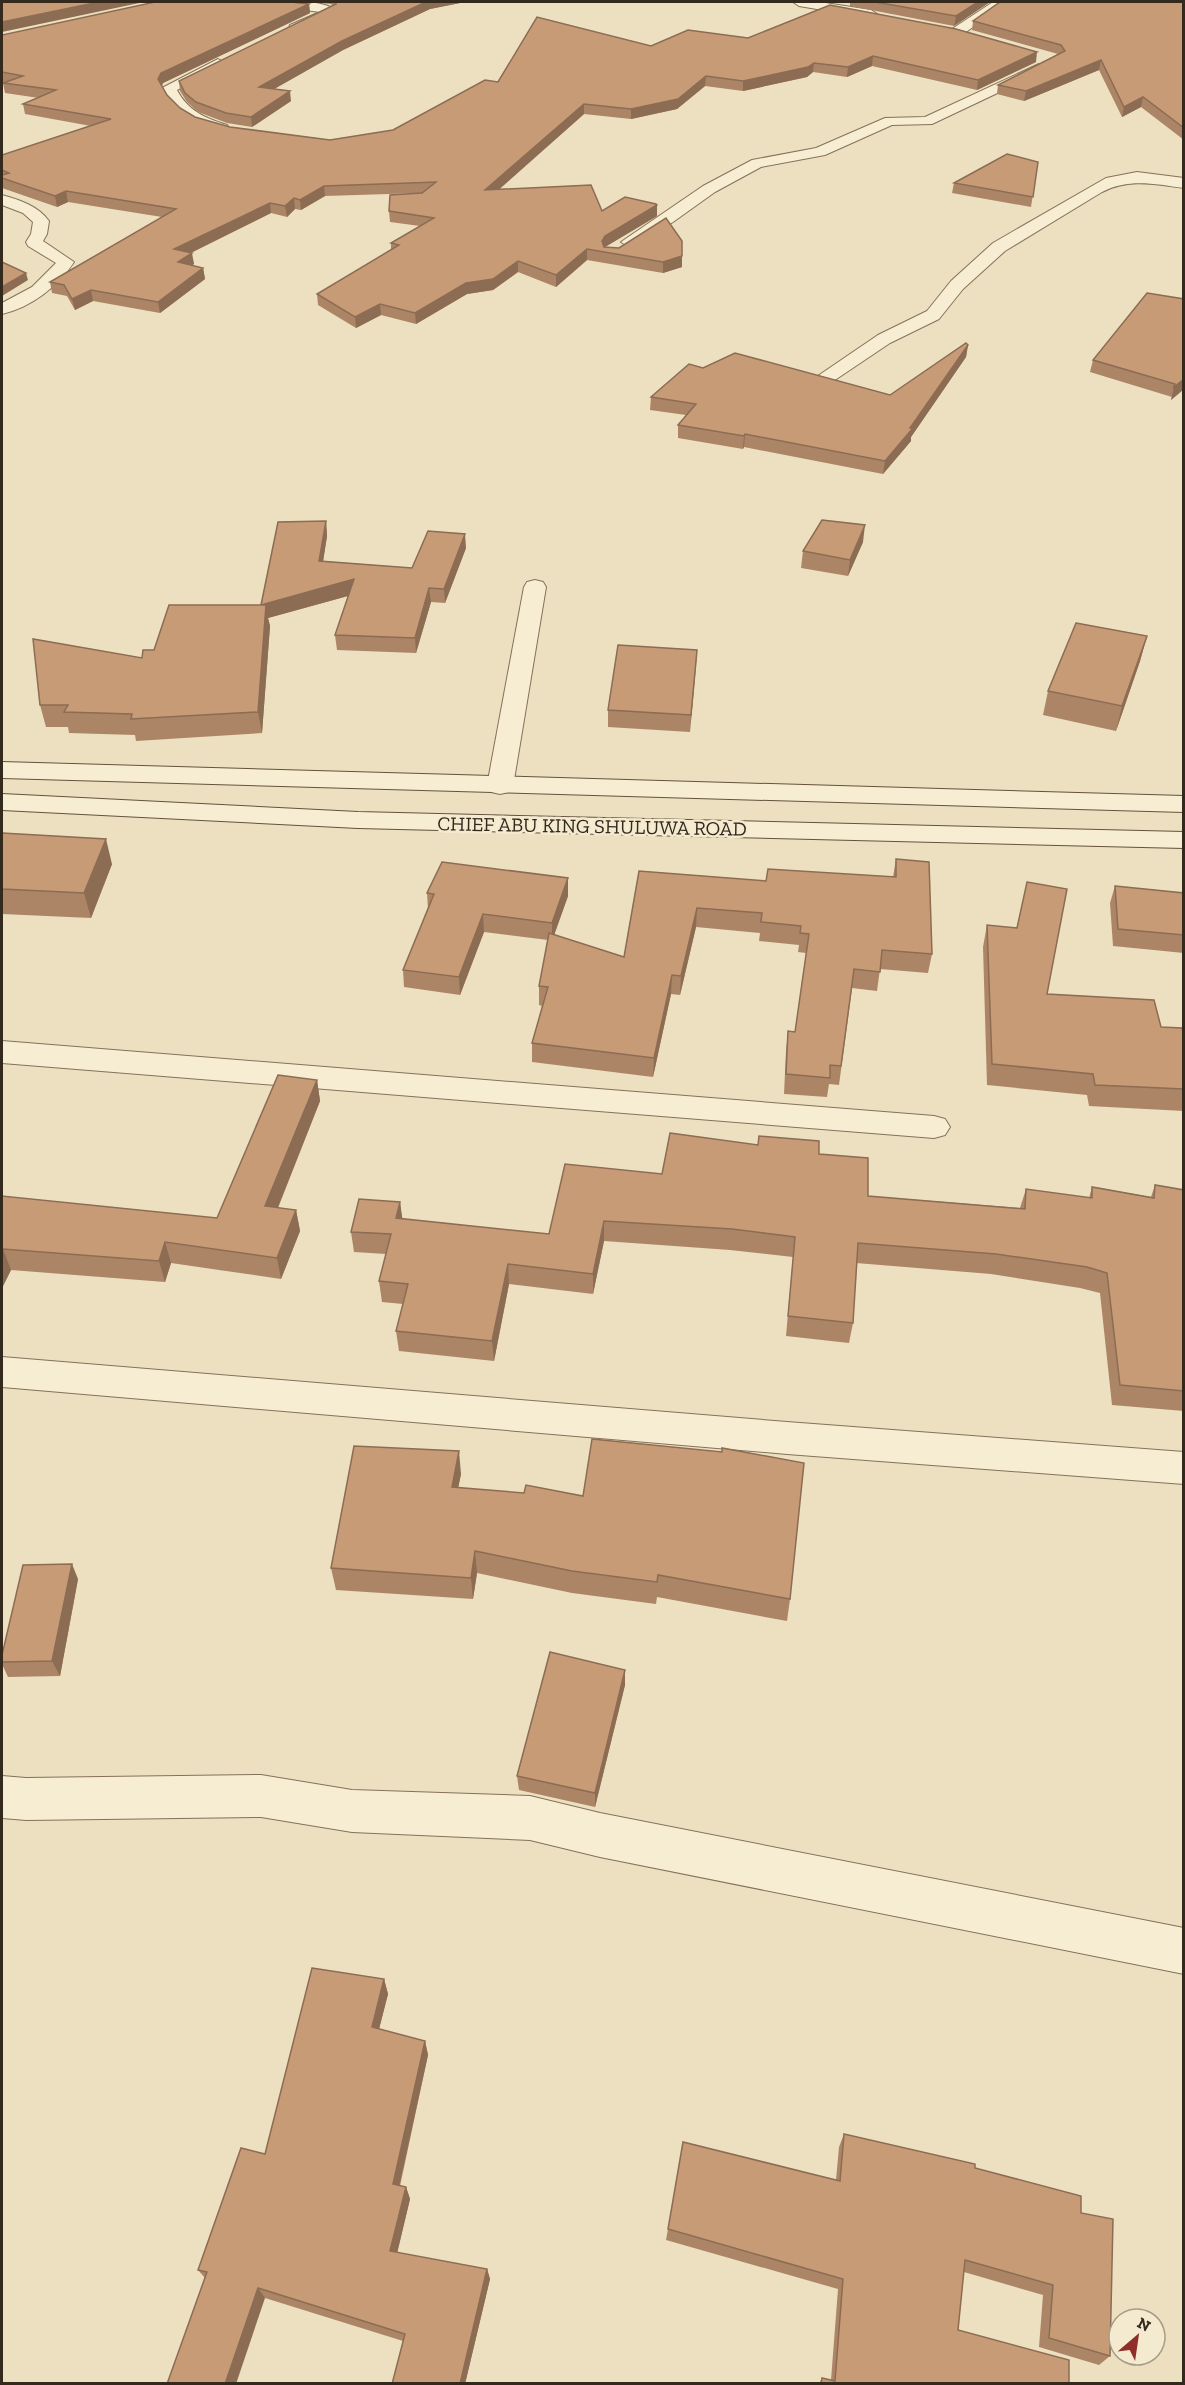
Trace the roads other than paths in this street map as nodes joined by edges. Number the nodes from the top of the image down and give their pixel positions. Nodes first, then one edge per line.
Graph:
1 (275, 2) edge
2 (799, 2) edge
3 (1000, 2) edge
4 (883, 16) edge
5 (286, 32) edge
6 (975, 37) edge
7 (1031, 54) edge
8 (229, 58) edge
9 (239, 132) edge
10 (1184, 183) edge
11 (2, 200) edge
12 (612, 253) edge
13 (2, 309) edge
14 (819, 382) edge
15 (535, 587) dead end
16 (2, 770) edge
17 (372, 782) junction
18 (500, 786) junction
19 (2, 802) edge
20 (1184, 804) edge
21 (358, 820) junction
22 (1184, 840) edge
23 (2, 1052) edge
24 (934, 1127) dead end
25 (2, 1372) edge
26 (1184, 1468) edge
27 (2, 1797) edge
28 (1184, 1951) edge

1 - 5 street
2 - 4 street
3 - 6 street
7 - 12 street
8 - 9 street
10 - 14 street
11 - 13 street
15 - 18 street
16 - 17 street
17 - 18 street
17 - 21 street
18 - 20 street
19 - 21 street, CHIEF ABU KING SHULUWA ROAD
21 - 22 street, CHIEF ABU KING SHULUWA ROAD
23 - 24 street
25 - 26 street
27 - 28 street

